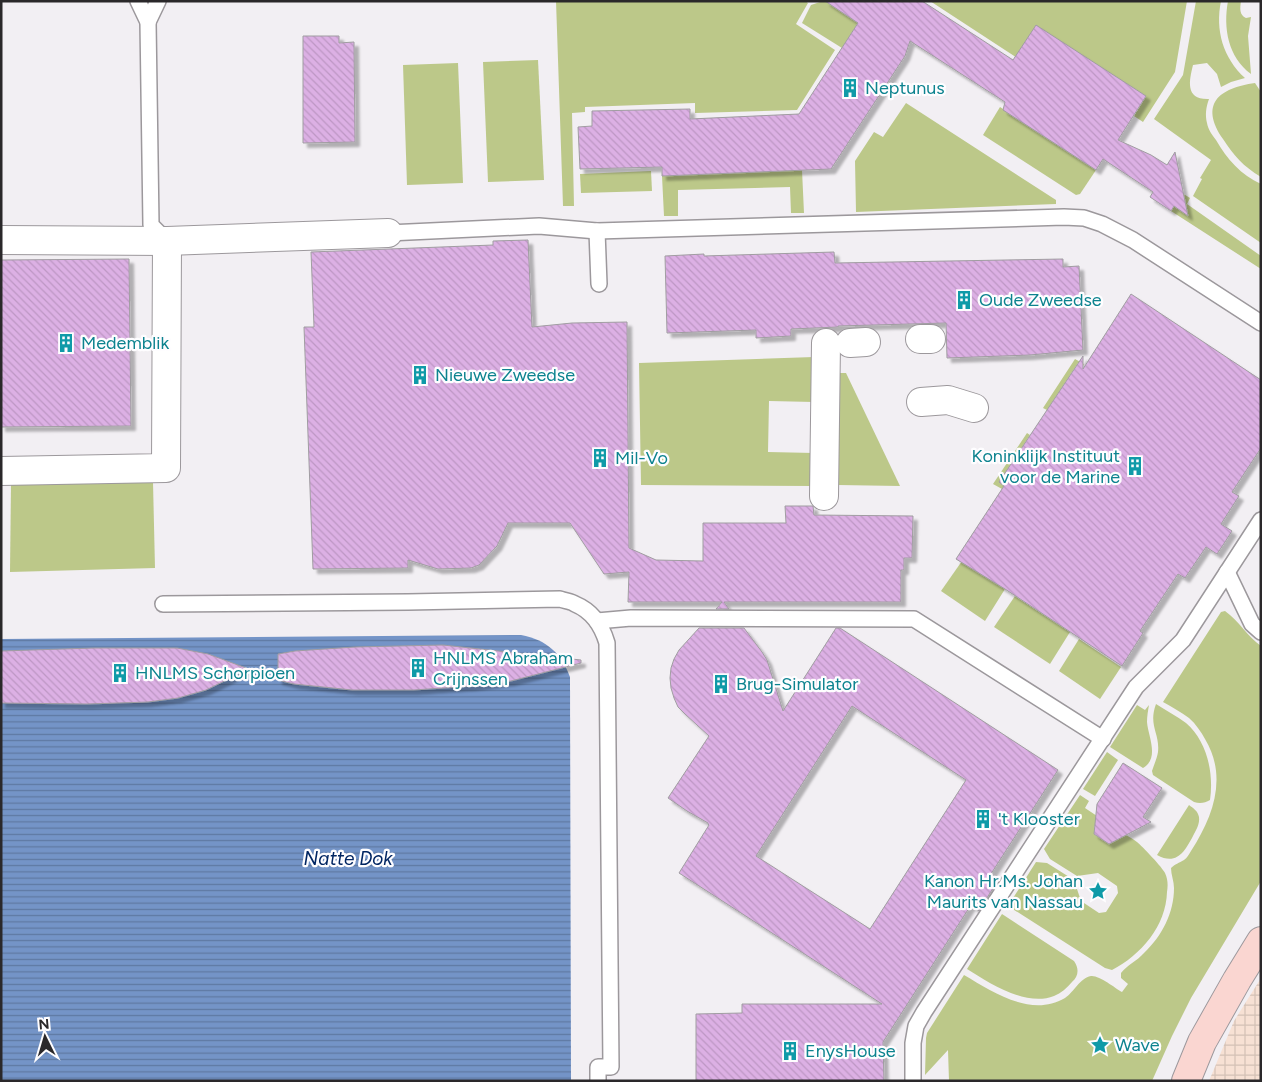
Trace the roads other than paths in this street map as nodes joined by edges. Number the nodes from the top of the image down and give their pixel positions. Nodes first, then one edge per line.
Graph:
1 (138, 1) edge
2 (158, 1) edge
3 (148, 22) junction
4 (597, 231) junction
5 (388, 233) joint
6 (1, 240) edge
7 (167, 241) junction
8 (599, 284) dead end
9 (1261, 323) edge
10 (847, 343) dead end
11 (921, 402) dead end
12 (974, 408) dead end
13 (1, 471) edge
14 (824, 496) dead end
15 (1261, 520) edge
16 (1256, 534) edge
17 (1227, 572) junction
18 (163, 604) dead end
19 (597, 621) junction
20 (1261, 632) edge
21 (1103, 739) junction
22 (1261, 941) edge
23 (598, 1081) edge
24 (913, 1081) edge
25 (1186, 1081) edge

1 - 3 lane
2 - 3 lane
3 - 7 lane
4 - 5 lane
4 - 8 lane
4 - 9 lane
5 - 7 street
6 - 7 street
7 - 13 street
10 - 14 street
11 - 12 street
15 - 16 lane
16 - 17 lane
17 - 20 lane
17 - 21 lane
18 - 19 lane
19 - 21 lane
19 - 23 lane
21 - 24 lane
22 - 25 street

